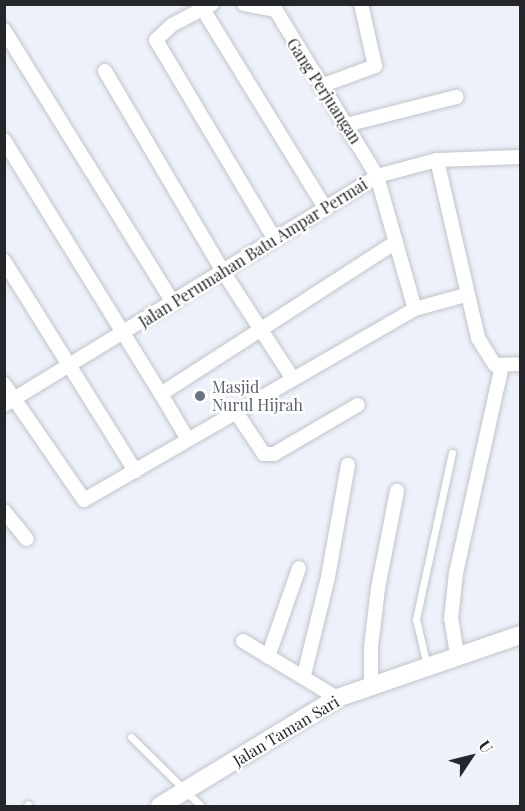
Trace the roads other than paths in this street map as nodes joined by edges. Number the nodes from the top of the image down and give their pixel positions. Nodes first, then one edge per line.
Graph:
1 (244, 4) edge
2 (361, 4) edge
3 (273, 7) edge
4 (208, 8) edge
5 (4, 30) edge
6 (105, 71) dead end
7 (321, 86) junction
8 (456, 98) dead end
9 (346, 125) junction
10 (4, 140) edge
11 (520, 157) edge
12 (437, 160) junction
13 (378, 176) junction
14 (326, 208) junction
15 (274, 238) junction
16 (396, 242) junction
17 (4, 261) edge
18 (224, 273) junction
19 (466, 295) junction
20 (173, 303) junction
21 (415, 309) junction
22 (260, 328) junction
23 (124, 333) junction
24 (520, 364) edge
25 (69, 366) junction
26 (502, 366) junction
27 (293, 379) junction
28 (4, 384) edge
29 (161, 394) junction
30 (9, 402) edge
31 (358, 405) dead end
32 (236, 412) junction
33 (187, 438) junction
34 (452, 453) dead end
35 (348, 465) dead end
36 (135, 471) junction
37 (397, 491) dead end
38 (4, 511) edge
39 (27, 539) dead end
40 (299, 568) dead end
41 (520, 635) edge
42 (243, 641) dead end
43 (457, 655) junction
44 (268, 657) junction
45 (427, 666) junction
46 (304, 675) junction
47 (371, 686) junction
48 (337, 698) junction
49 (131, 737) dead end
50 (185, 792) junction
51 (160, 807) edge
52 (201, 807) edge

1 - 3 street
2 - 7 street
3 - 7 street, Gang Perjuangan
4 - 14 street
4 - 15 street
5 - 20 street
6 - 18 street
7 - 9 street, Gang Perjuangan
8 - 9 street
9 - 13 street, Gang Perjuangan
10 - 23 street
11 - 12 street, Jalan Perumahan Batu Ampar Permai
12 - 13 street, Jalan Perumahan Batu Ampar Permai
12 - 19 street
13 - 14 street, Jalan Perumahan Batu Ampar Permai
13 - 16 street, Gang Perjuangan
14 - 15 street, Jalan Perumahan Batu Ampar Permai
15 - 18 street, Jalan Perumahan Batu Ampar Permai
16 - 21 street, Gang Perjuangan
16 - 22 street
17 - 25 street
18 - 20 street, Jalan Perumahan Batu Ampar Permai
18 - 22 street
19 - 21 street
19 - 26 street
20 - 23 street, Jalan Perumahan Batu Ampar Permai
21 - 27 street
22 - 27 street
22 - 29 street
23 - 25 street, Jalan Perumahan Batu Ampar Permai
23 - 29 street
24 - 26 street
25 - 30 street, Jalan Perumahan Batu Ampar Permai
25 - 36 street
26 - 43 street
27 - 32 street
28 - 30 street
29 - 33 street
30 - 36 street
31 - 32 street
32 - 33 street
33 - 36 street
34 - 45 lane
35 - 46 street
37 - 47 street
38 - 39 street
40 - 44 street
41 - 43 street, Jalan Taman Sari
42 - 44 street
43 - 45 street, Jalan Taman Sari
44 - 46 street
45 - 47 street, Jalan Taman Sari
46 - 48 street
47 - 48 street, Jalan Taman Sari
48 - 50 street, Jalan Taman Sari
49 - 50 lane
50 - 51 street, Jalan Taman Sari
50 - 52 lane

